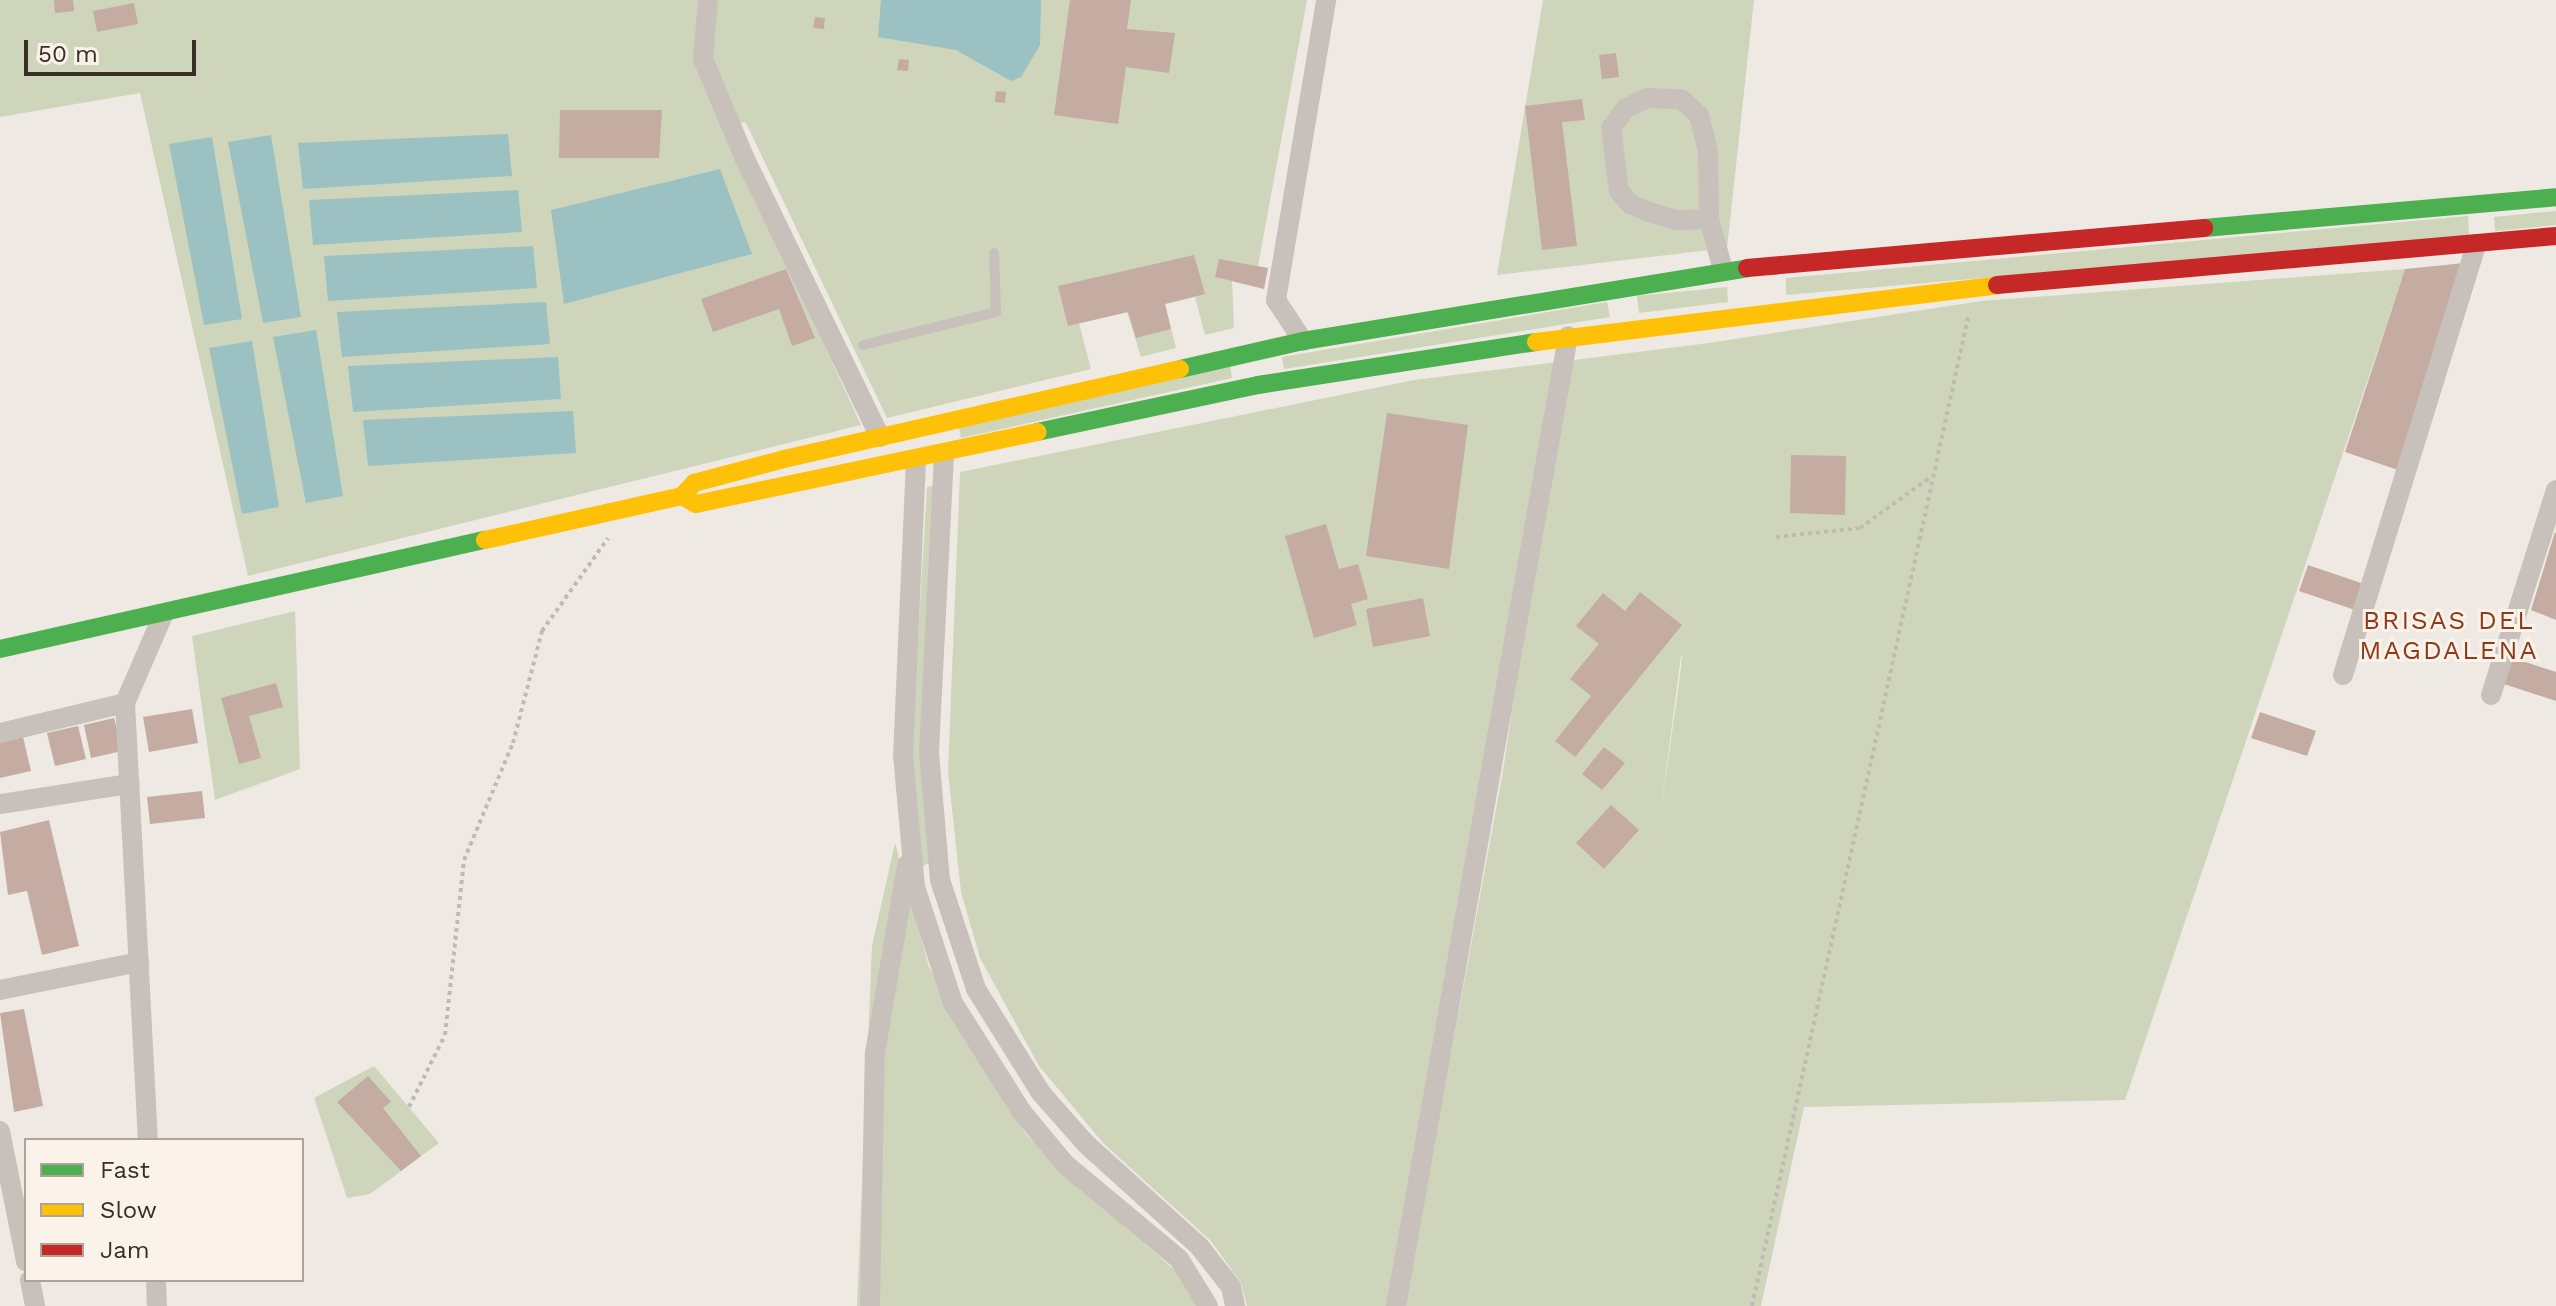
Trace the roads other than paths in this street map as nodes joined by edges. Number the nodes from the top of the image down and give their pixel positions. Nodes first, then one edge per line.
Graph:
1 (708, 0) edge
2 (1326, 0) edge
3 (2556, 197) edge
4 (1709, 219) junction
5 (2556, 236) edge
6 (2476, 245) junction
7 (994, 253) dead end
8 (1723, 270) junction
9 (1568, 336) junction
10 (1303, 341) junction
11 (863, 345) dead end
12 (880, 437) junction
13 (944, 455) junction
14 (916, 460) junction
15 (2556, 490) edge
16 (682, 496) junction
17 (163, 615) junction
18 (0, 649) edge
19 (2343, 675) dead end
20 (2491, 695) dead end
21 (125, 703) junction
22 (0, 733) edge
23 (129, 784) junction
24 (0, 804) edge
25 (911, 845) junction
26 (139, 962) junction
27 (0, 990) edge
28 (0, 1131) edge
29 (148, 1138) edge
30 (14, 1207) edge
31 (24, 1252) edge
32 (30, 1282) edge
33 (156, 1282) edge
34 (35, 1306) edge
35 (157, 1306) edge
36 (870, 1306) edge
37 (1208, 1306) edge
38 (1235, 1306) edge
39 (1396, 1306) edge

1 - 12 street
2 - 10 street
3 - 8 main road
4 - 4 street
4 - 8 street
5 - 6 main road
6 - 9 main road
6 - 19 street
7 - 11 lane
8 - 10 main road
9 - 13 main road
9 - 39 street
10 - 12 main road
12 - 16 main road
13 - 14 main road
13 - 38 street
14 - 16 main road
14 - 25 street
15 - 20 street
16 - 17 main road
17 - 18 main road
17 - 21 street
21 - 22 street
21 - 23 street
23 - 24 street
23 - 26 street
25 - 36 street
25 - 37 street
26 - 27 street
26 - 29 street
28 - 30 street
30 - 31 street
32 - 34 street
33 - 35 street

